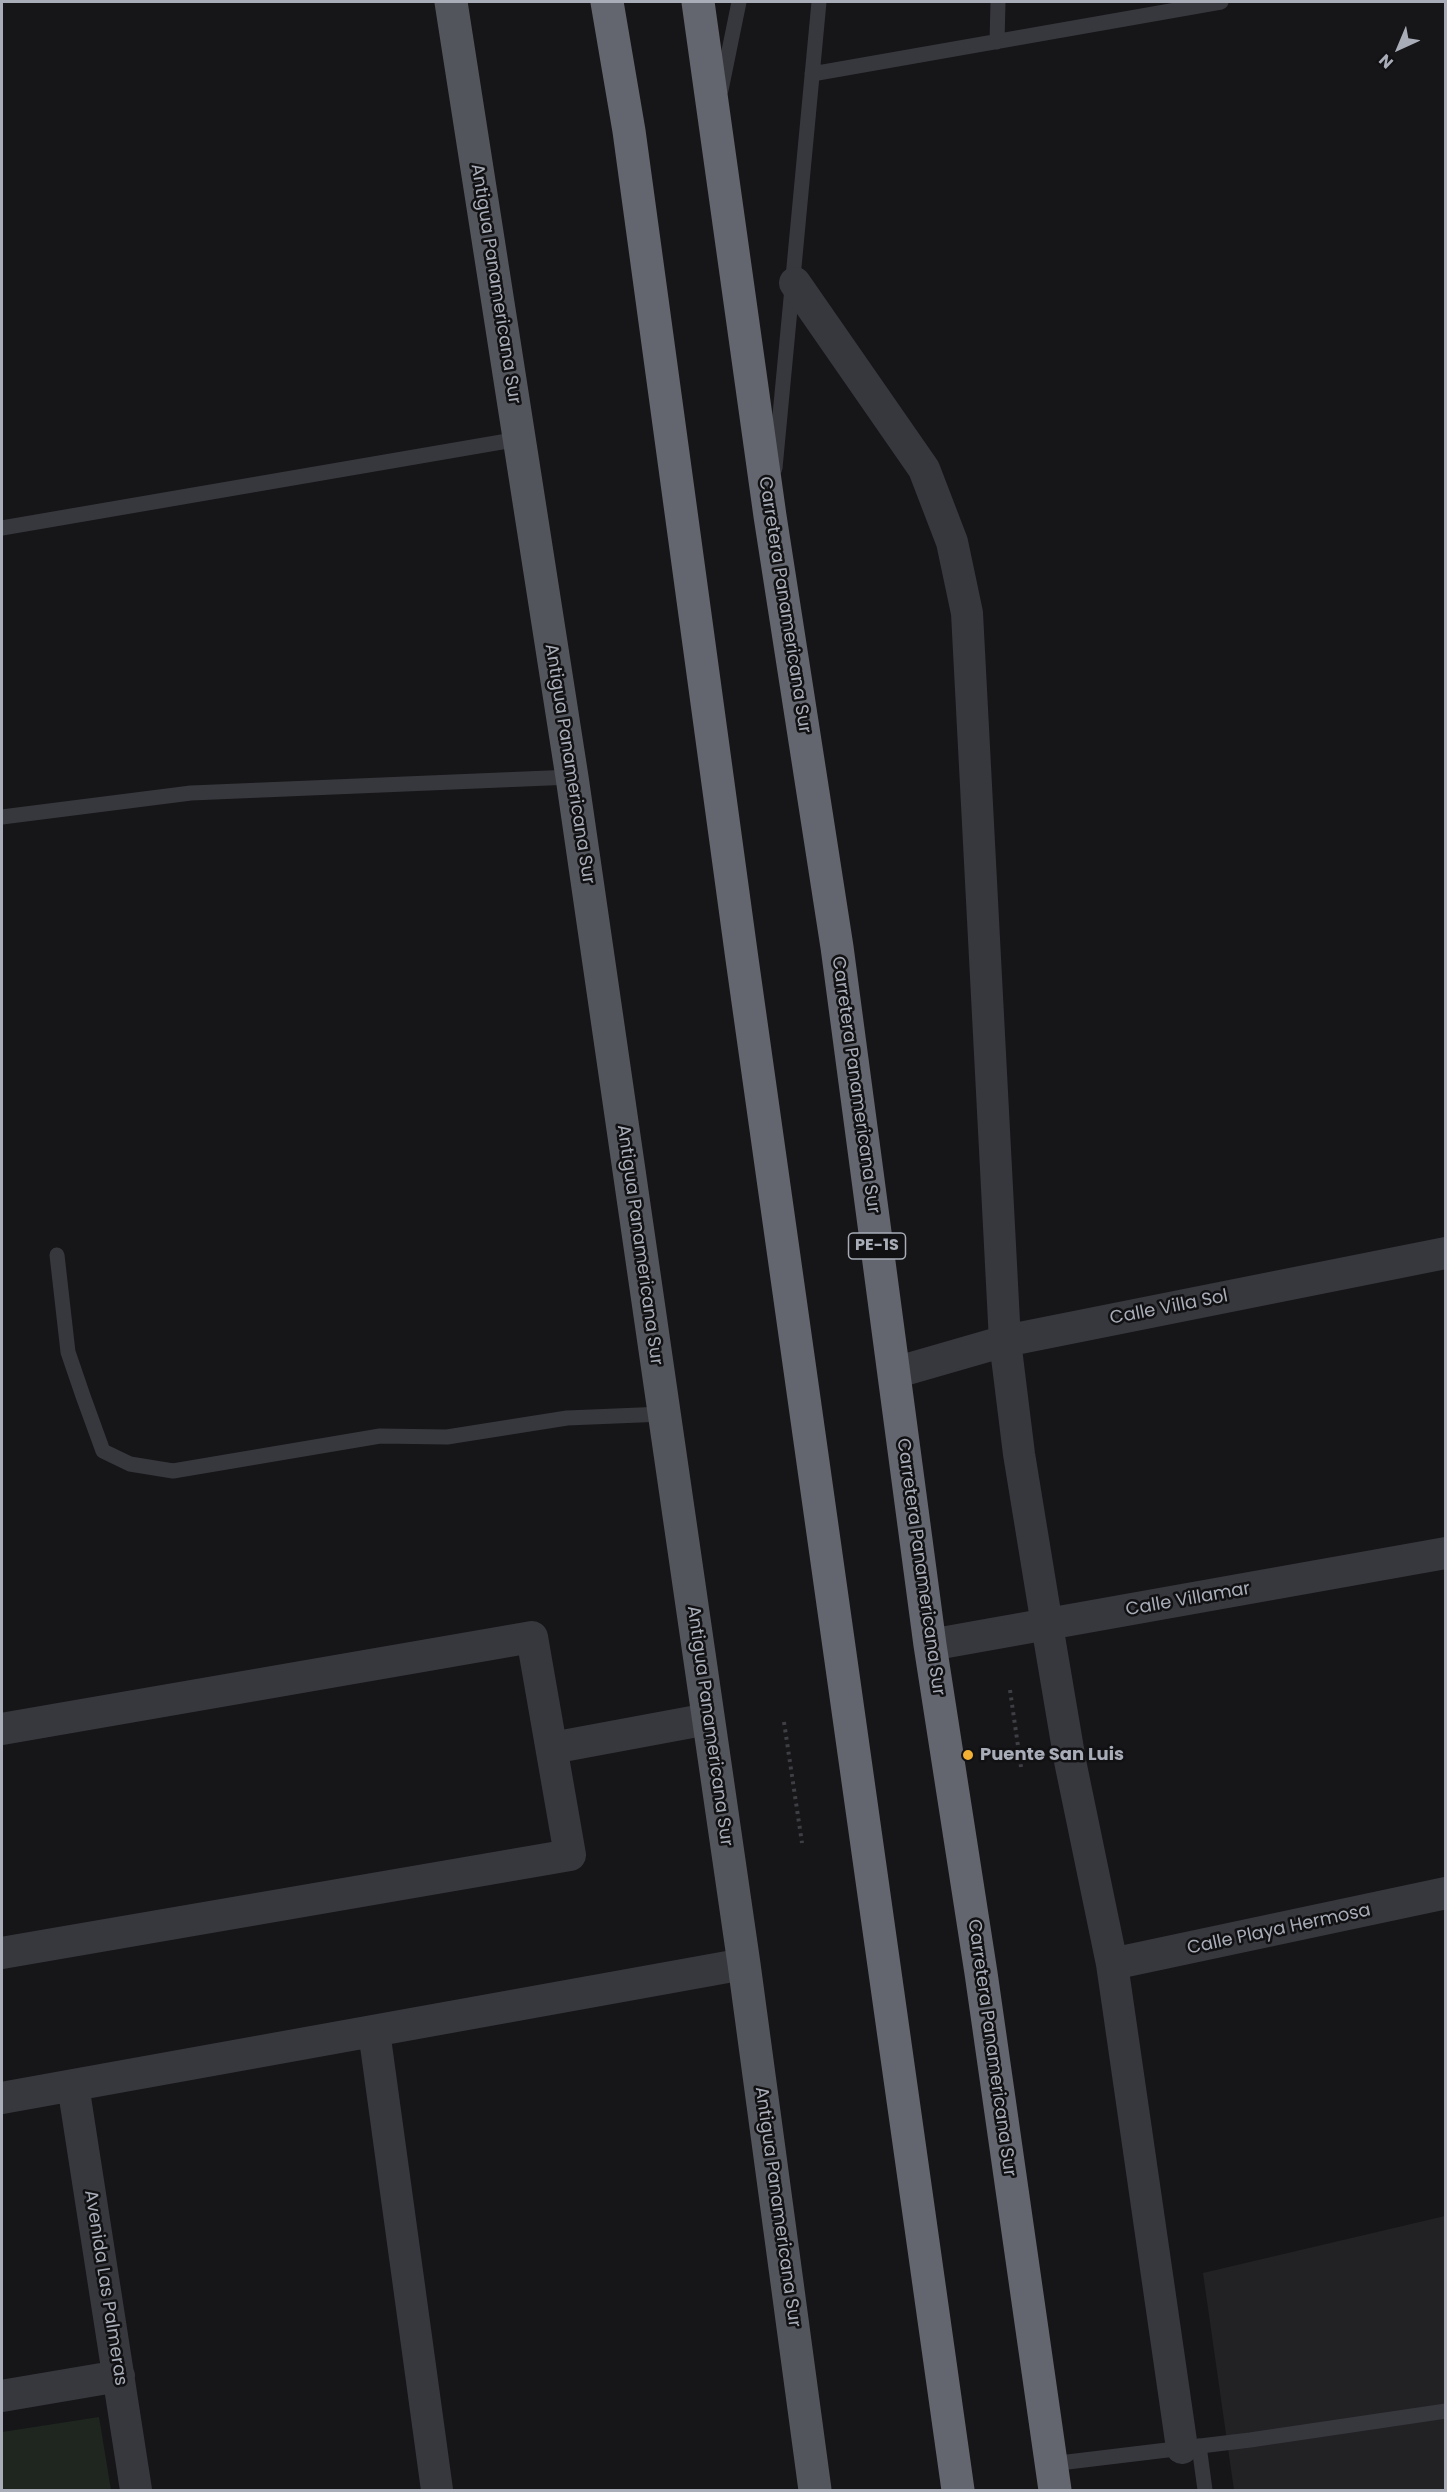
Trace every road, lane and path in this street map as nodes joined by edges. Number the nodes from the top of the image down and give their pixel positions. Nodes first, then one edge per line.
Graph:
1 (451, 2) edge
2 (607, 2) edge
3 (698, 2) edge
4 (739, 2) edge
5 (819, 2) edge
6 (998, 2) edge
7 (1221, 2) edge
8 (1158, 8) edge
9 (997, 42) junction
10 (812, 74) junction
11 (715, 116) junction
12 (795, 283) junction
13 (519, 439) junction
14 (770, 516) junction
15 (2, 528) edge
16 (572, 777) junction
17 (2, 817) edge
18 (1446, 1253) edge
19 (57, 1255) dead end
20 (1005, 1341) junction
21 (894, 1373) junction
22 (664, 1414) junction
23 (1446, 1553) edge
24 (1047, 1625) junction
25 (930, 1645) junction
26 (1010, 1690) dead end
27 (708, 1719) junction
28 (784, 1722) dead end
29 (2, 1729) edge
30 (552, 1748) junction
31 (1021, 1767) dead end
32 (802, 1843) dead end
33 (1446, 1893) edge
34 (2, 1953) edge
35 (744, 1964) junction
36 (1113, 1964) junction
37 (374, 2031) junction
38 (74, 2085) junction
39 (2, 2098) edge
40 (118, 2376) junction
41 (2, 2396) edge
42 (1446, 2411) edge
43 (1191, 2447) junction
44 (1053, 2477) edge
45 (136, 2490) edge
46 (437, 2490) edge
47 (815, 2490) edge
48 (958, 2490) edge
49 (1205, 2490) edge

1 - 13 main road, Antigua Panamericana Sur
2 - 48 highway
3 - 11 highway, Carretera Panamericana Sur / PE-1S
4 - 11 lane
5 - 10 lane
6 - 9 lane
7 - 8 lane
8 - 9 lane
9 - 10 lane
10 - 12 lane
11 - 14 highway, Carretera Panamericana Sur / PE-1S
12 - 14 lane
12 - 20 street
13 - 15 lane
13 - 16 main road, Antigua Panamericana Sur
14 - 21 highway, Carretera Panamericana Sur / PE-1S
16 - 17 lane
16 - 22 main road, Antigua Panamericana Sur
18 - 20 street, Calle Villa Sol
19 - 22 lane
20 - 21 street, Calle Villa Sol
20 - 24 street
21 - 25 highway, Carretera Panamericana Sur / PE-1S
22 - 27 main road, Antigua Panamericana Sur
23 - 24 street, Calle Villamar
24 - 25 street, Calle Villamar
24 - 36 street
25 - 44 highway, Carretera Panamericana Sur / PE-1S
26 - 31 path
27 - 30 street
27 - 35 main road, Antigua Panamericana Sur
28 - 32 path
29 - 30 street
30 - 34 street
33 - 36 street, Calle Playa Hermosa
35 - 37 street
35 - 47 main road, Antigua Panamericana Sur
36 - 43 street
37 - 38 street
37 - 46 street
38 - 39 street
38 - 40 street, Avenida Las Palmeras
40 - 41 street
40 - 45 street, Avenida Las Palmeras
42 - 43 lane
43 - 44 lane
43 - 49 lane

